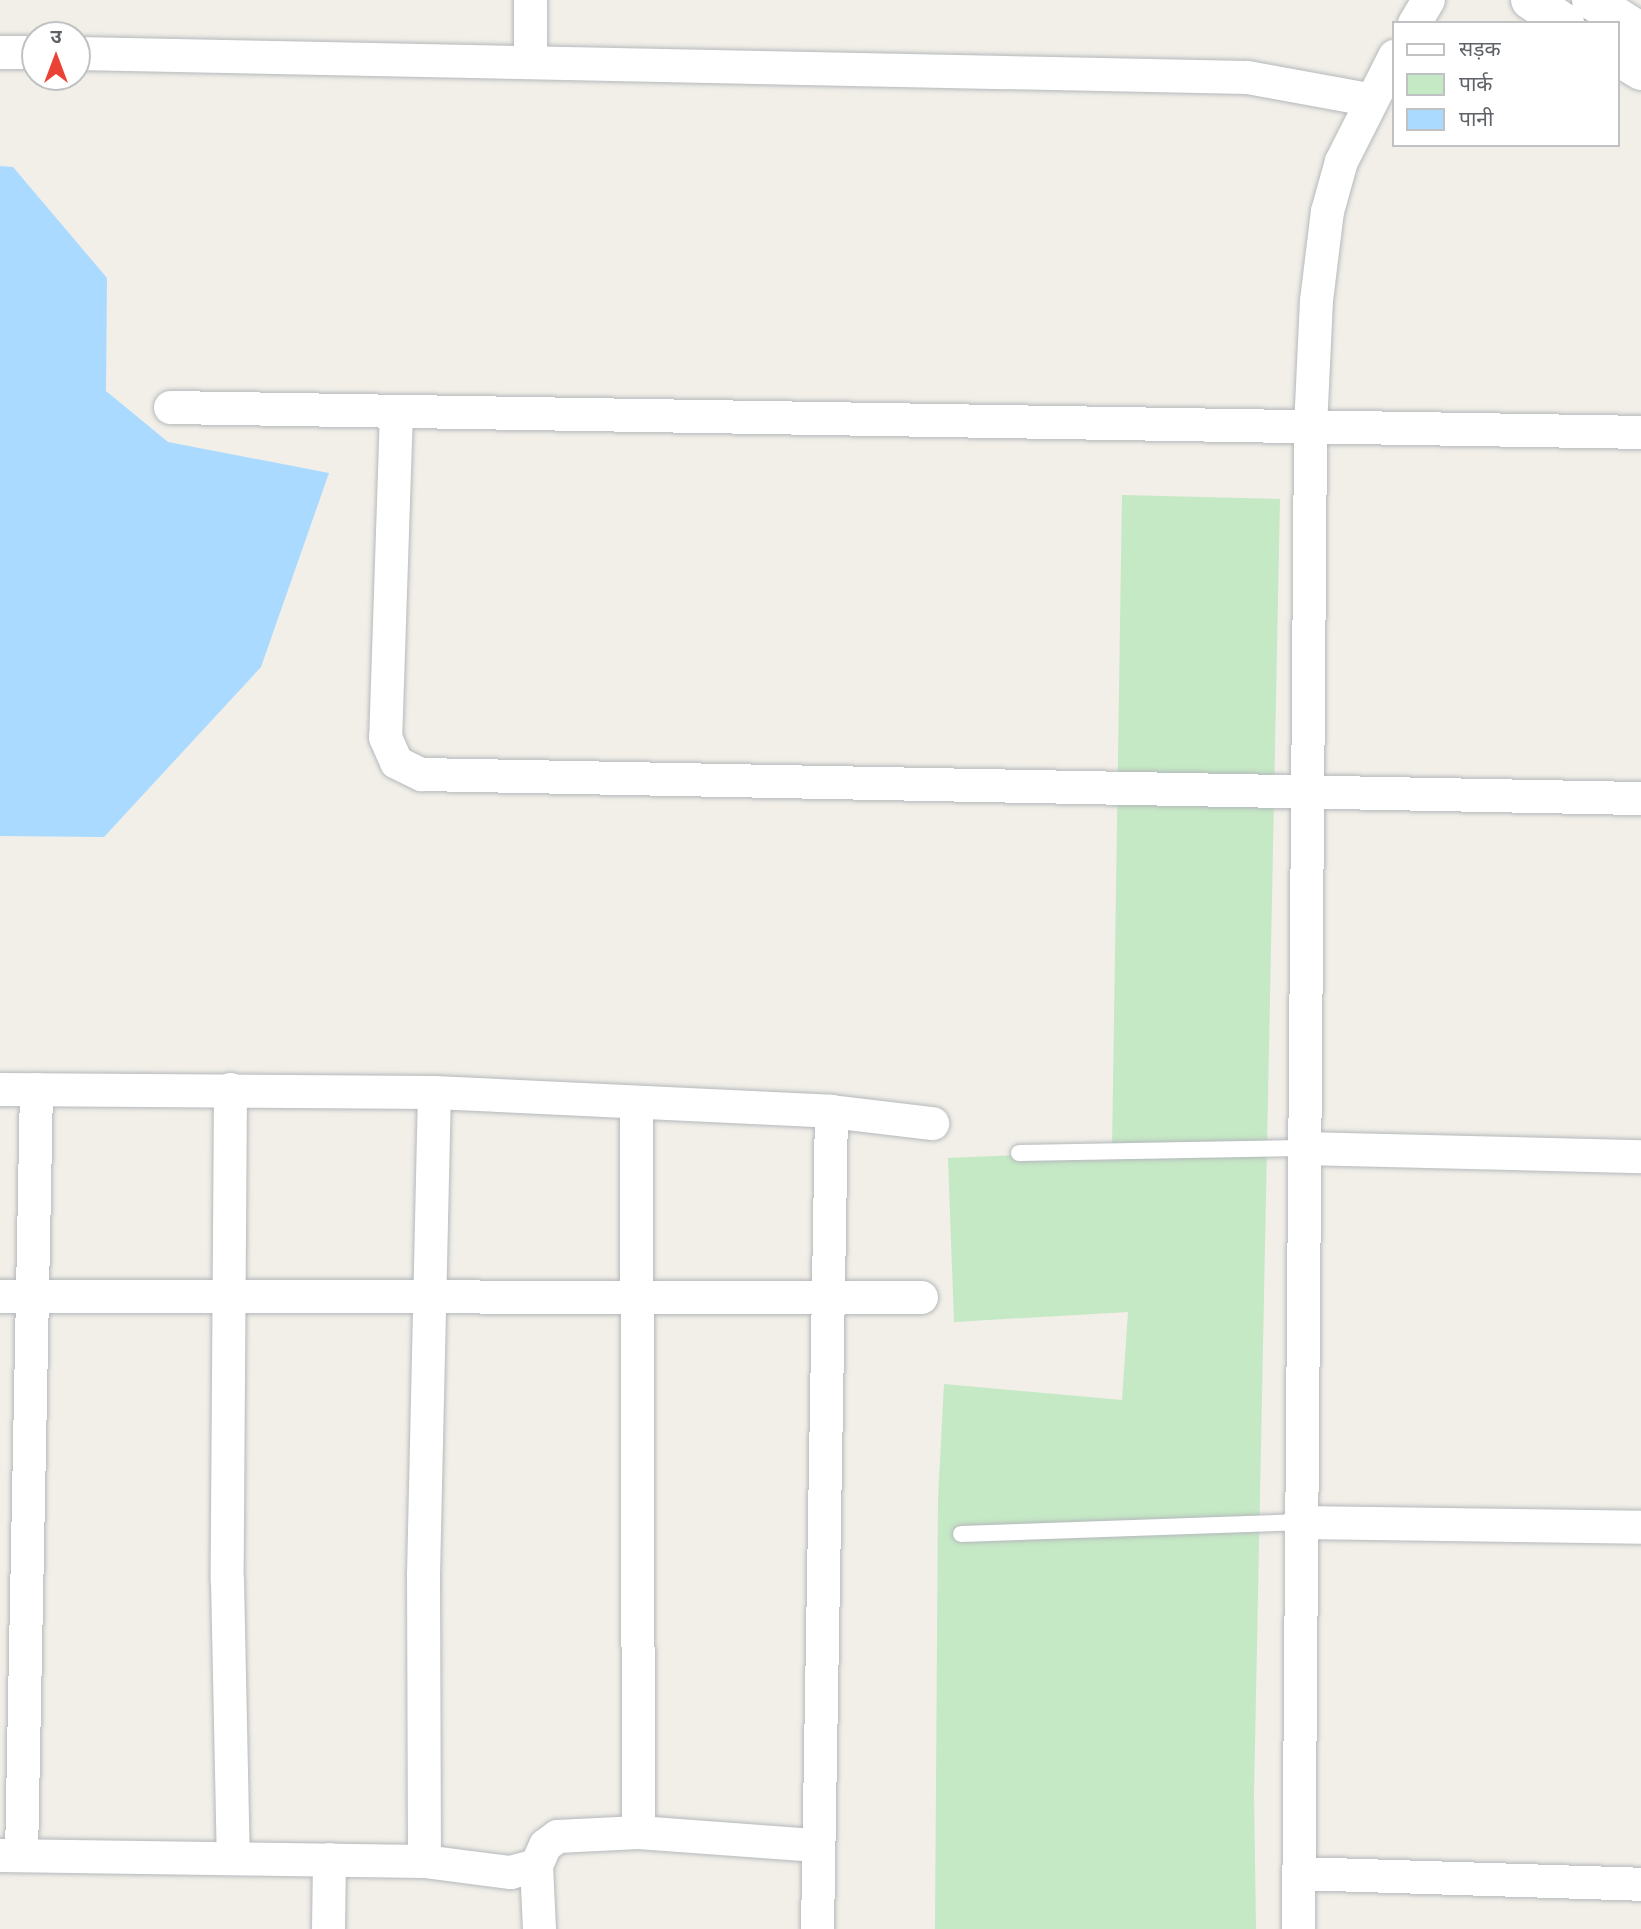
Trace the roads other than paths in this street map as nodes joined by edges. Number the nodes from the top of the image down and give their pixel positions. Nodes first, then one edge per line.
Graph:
1 (530, 0) edge
2 (1428, 0) edge
3 (1530, 0) edge
4 (1591, 0) edge
5 (1415, 21) edge
6 (1562, 21) edge
7 (1641, 32) edge
8 (0, 52) edge
9 (21, 52) edge
10 (91, 53) edge
11 (1620, 58) edge
12 (1392, 59) edge
13 (530, 61) junction
14 (1641, 71) edge
15 (1368, 99) junction
16 (170, 407) dead end
17 (396, 411) junction
18 (1310, 428) junction
19 (1641, 432) edge
20 (1310, 792) junction
21 (1641, 798) edge
22 (0, 1089) edge
23 (36, 1089) junction
24 (230, 1089) junction
25 (434, 1092) junction
26 (636, 1106) junction
27 (831, 1111) junction
28 (932, 1123) dead end
29 (1303, 1148) junction
30 (1019, 1153) dead end
31 (1641, 1156) edge
32 (231, 1294) junction
33 (33, 1295) junction
34 (0, 1296) edge
35 (429, 1296) junction
36 (636, 1296) junction
37 (827, 1296) junction
38 (920, 1297) dead end
39 (1298, 1522) junction
40 (1641, 1527) edge
41 (961, 1534) dead end
42 (638, 1832) junction
43 (817, 1845) junction
44 (11, 1855) edge
45 (233, 1856) junction
46 (329, 1859) junction
47 (424, 1861) junction
48 (536, 1865) junction
49 (1298, 1873) junction
50 (1641, 1884) edge
51 (328, 1929) edge
52 (539, 1929) edge
53 (817, 1929) edge
54 (1298, 1929) edge

1 - 13 street
2 - 5 street
3 - 6 main road
4 - 7 main road
8 - 9 street
10 - 13 street
11 - 14 main road
12 - 15 street
13 - 15 street
15 - 18 street
16 - 17 street
17 - 18 street
17 - 20 street
18 - 19 street
18 - 20 street
20 - 21 street
20 - 29 street
22 - 23 street
23 - 24 street
23 - 33 street
24 - 25 street
24 - 32 street
25 - 26 street
25 - 35 street
26 - 27 street
26 - 36 street
27 - 28 street
27 - 37 street
29 - 30 lane
29 - 31 street
29 - 39 street
32 - 33 street
32 - 35 street
32 - 45 street
33 - 34 street
33 - 44 street
35 - 36 street
35 - 47 street
36 - 37 street
36 - 42 street
37 - 38 street
37 - 43 street
39 - 40 street
39 - 41 lane
39 - 49 street
42 - 43 street
42 - 48 street
43 - 53 street
44 - 45 street
45 - 46 street
46 - 47 street
46 - 51 street
47 - 48 street
48 - 52 street
49 - 50 street
49 - 54 street

